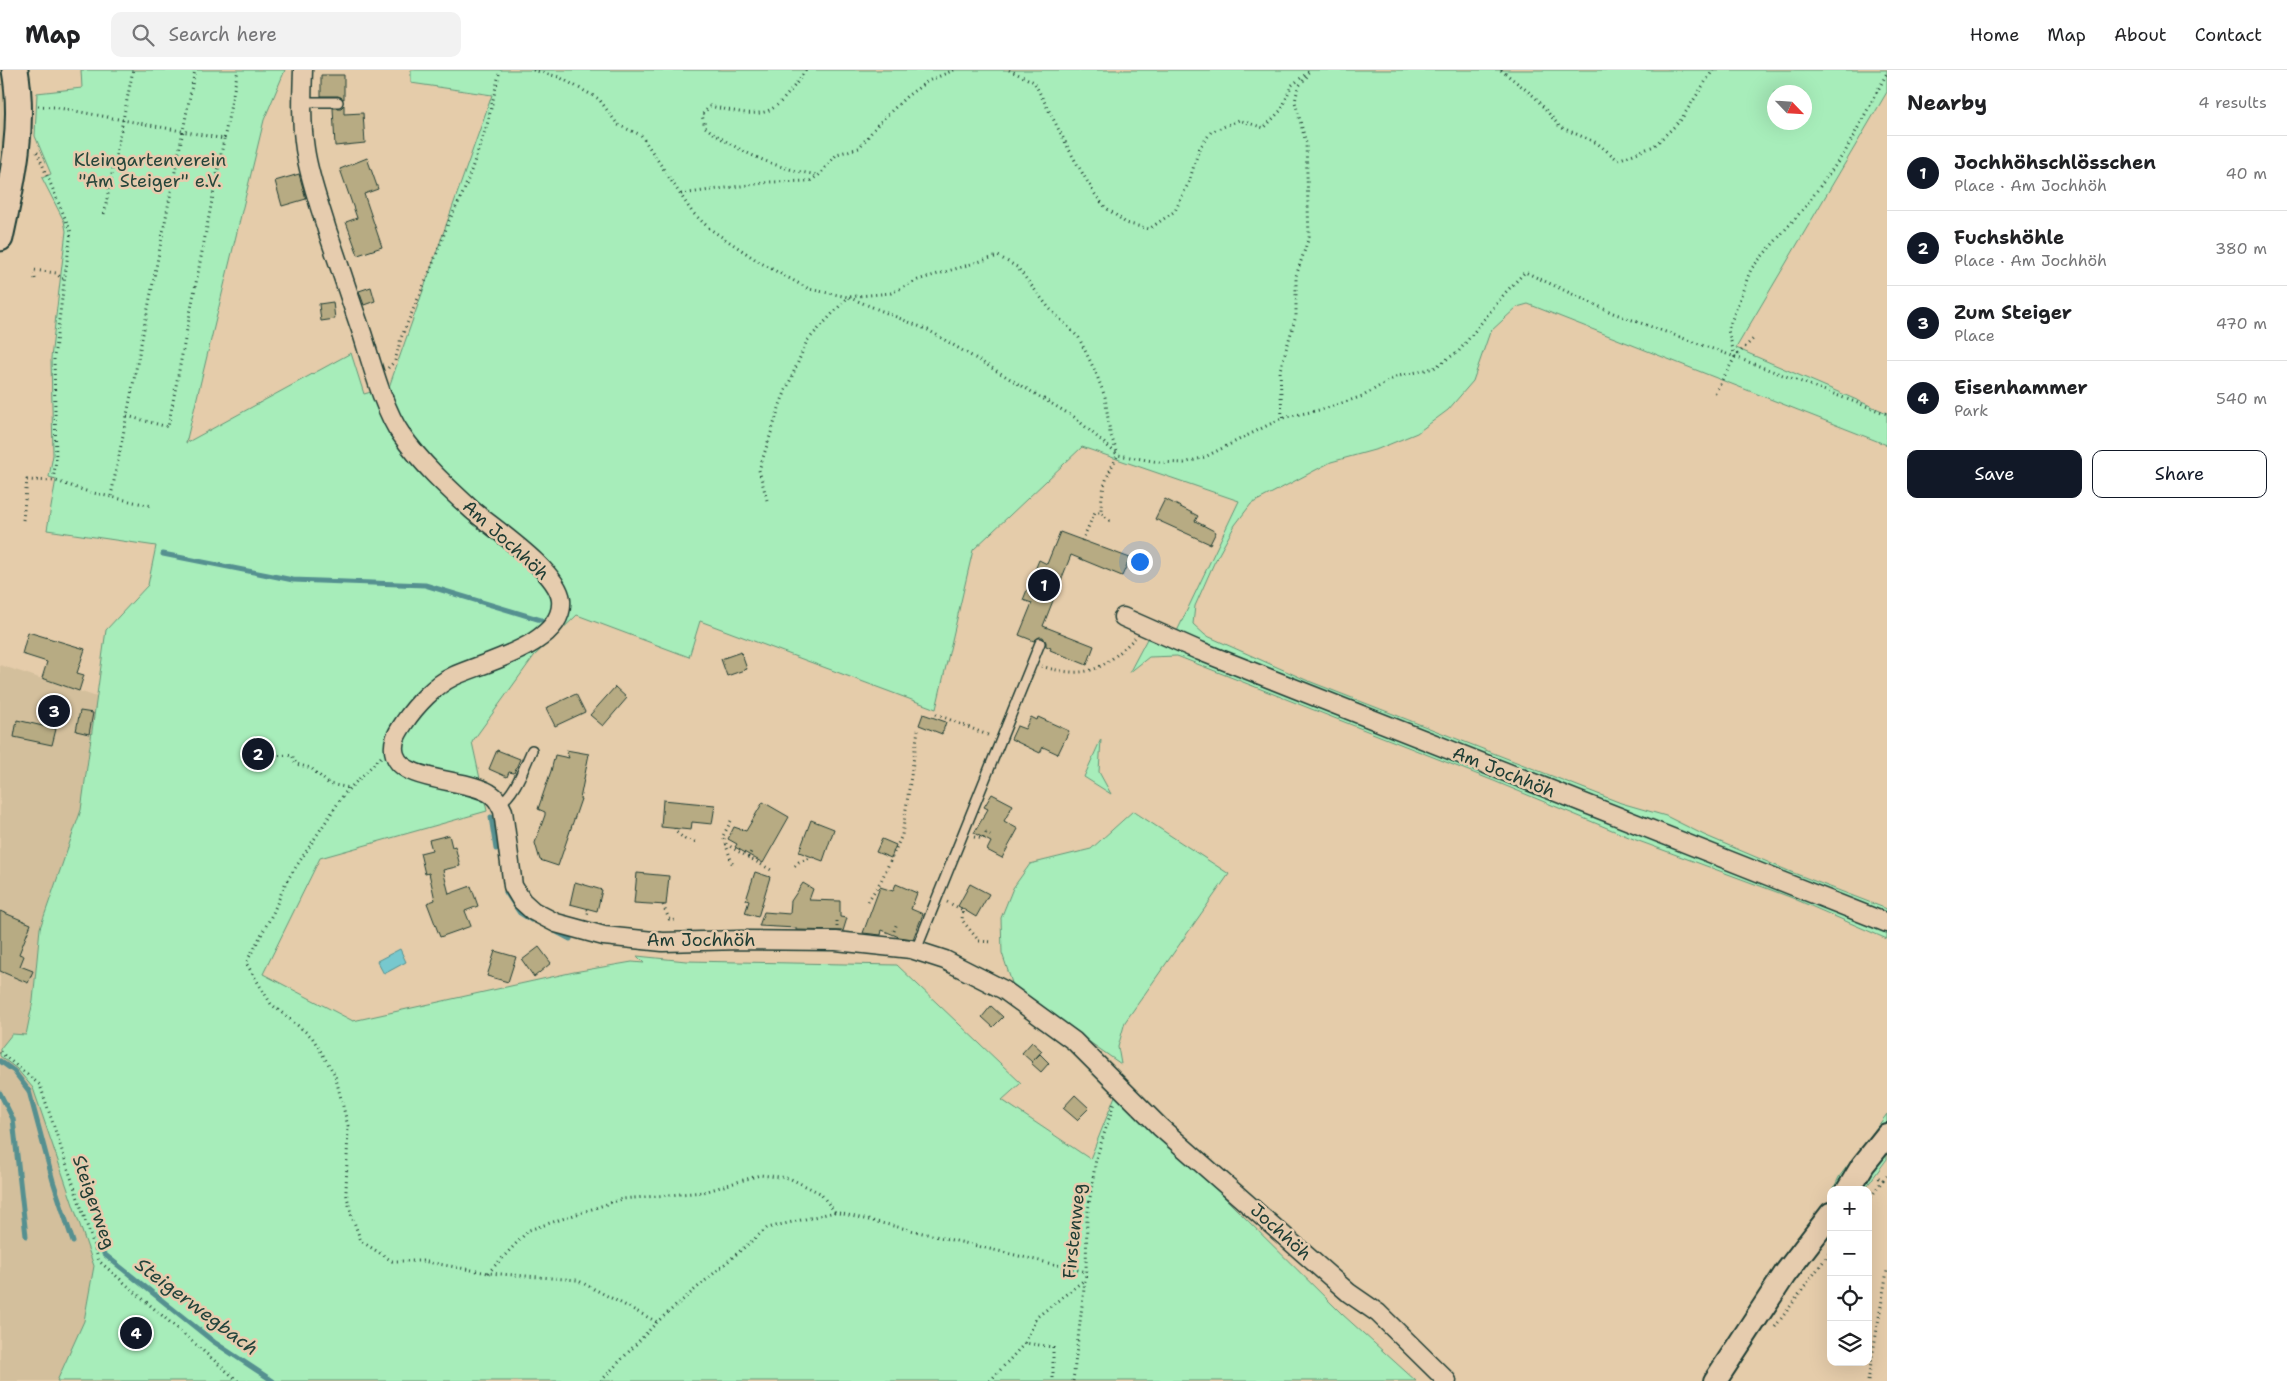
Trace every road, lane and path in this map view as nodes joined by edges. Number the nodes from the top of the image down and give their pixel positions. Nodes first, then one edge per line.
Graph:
1 (15, 70) edge
2 (133, 70) edge
3 (195, 70) edge
4 (238, 70) edge
5 (303, 70) edge
6 (500, 70) edge
7 (533, 70) edge
8 (806, 70) edge
9 (954, 70) edge
10 (1009, 70) edge
11 (1312, 70) edge
12 (1501, 70) edge
13 (1713, 70) edge
14 (1887, 73) edge
15 (302, 102) junction
16 (338, 102) dead end
17 (37, 106) dead end
18 (122, 120) junction
19 (182, 131) junction
20 (224, 139) junction
21 (35, 148) dead end
22 (820, 175) junction
23 (680, 194) junction
24 (104, 214) dead end
25 (0, 238) edge
26 (65, 278) junction
27 (35, 279) dead end
28 (848, 297) junction
29 (1755, 337) dead end
30 (1735, 357) junction
31 (395, 361) dead end
32 (1715, 393) dead end
33 (1887, 414) edge
34 (127, 416) junction
35 (1282, 418) junction
36 (1118, 455) junction
37 (53, 480) junction
38 (111, 496) junction
39 (767, 500) dead end
40 (152, 506) dead end
41 (1101, 512) junction
42 (23, 520) dead end
43 (1110, 521) dead end
44 (1082, 541) dead end
45 (1123, 617) dead end
46 (1144, 626) junction
47 (1040, 643) dead end
48 (1031, 663) junction
49 (936, 714) dead end
50 (918, 730) dead end
51 (995, 738) dead end
52 (394, 744) junction
53 (532, 750) dead end
54 (264, 756) dead end
55 (350, 788) junction
56 (499, 803) junction
57 (731, 822) dead end
58 (675, 828) dead end
59 (966, 834) dead end
60 (994, 837) dead end
61 (698, 843) dead end
62 (726, 844) junction
63 (750, 852) dead end
64 (748, 857) junction
65 (814, 857) dead end
66 (732, 866) dead end
67 (795, 866) dead end
68 (774, 872) dead end
69 (940, 898) dead end
70 (868, 901) dead end
71 (663, 905) dead end
72 (677, 921) dead end
73 (1887, 923) edge
74 (992, 942) dead end
75 (916, 950) junction
76 (0, 1052) edge
77 (1118, 1084) junction
78 (1887, 1135) edge
79 (1874, 1176) dead end
80 (1887, 1176) edge
81 (1883, 1180) junction
82 (1850, 1186) edge
83 (1872, 1195) edge
84 (835, 1212) junction
85 (1827, 1219) edge
86 (1827, 1257) edge
87 (1887, 1271) edge
88 (1086, 1272) junction
89 (488, 1273) junction
90 (1083, 1280) junction
91 (656, 1322) junction
92 (1769, 1335) dead end
93 (1025, 1343) junction
94 (238, 1381) edge
95 (601, 1381) edge
96 (990, 1381) edge
97 (1054, 1381) edge
98 (1073, 1381) edge
99 (1447, 1381) edge
100 (1715, 1381) edge
101 (1868, 1381) edge

1 - 25 main road
2 - 18 path
3 - 19 path
4 - 20 path
5 - 15 street, Am Jochhöh
6 - 31 path
7 - 23 path
8 - 22 path
9 - 22 path
10 - 11 path
11 - 35 path
12 - 13 path
14 - 30 path
15 - 16 lane
15 - 52 street, Am Jochhöh
17 - 18 path
18 - 19 path
18 - 24 path
19 - 20 path
19 - 34 path
20 - 34 path
21 - 26 path
22 - 23 path
23 - 28 path
26 - 27 path
26 - 37 path
28 - 36 path
28 - 36 path
28 - 39 path
29 - 30 path
30 - 32 path
30 - 33 path
30 - 35 path
34 - 38 path
35 - 36 path
36 - 41 path
37 - 38 path
37 - 42 path
38 - 40 path
41 - 43 path
41 - 44 path
45 - 46 street, Am Jochhöh
46 - 48 path
46 - 73 street, Am Jochhöh
47 - 48 lane
48 - 75 lane
49 - 51 path
50 - 70 path
52 - 55 path
52 - 56 street
53 - 56 lane
54 - 55 path
55 - 89 path
56 - 75 street, Am Jochhöh
57 - 62 path
58 - 61 path
59 - 60 path
62 - 64 path
62 - 66 path
63 - 64 path
64 - 68 path
65 - 67 path
69 - 74 path
71 - 72 path
75 - 77 street, Am Jochhöh
76 - 94 path, Steigerweg
77 - 88 path, Firstenweg
77 - 99 street, Jochhöh
78 - 82 street
79 - 81 path
80 - 81 path
81 - 83 path
84 - 88 path
84 - 89 path
84 - 91 path
85 - 100 street
86 - 92 path
87 - 101 path
88 - 90 path, Firstenweg
89 - 91 path
90 - 93 path
90 - 98 path, Firstenweg
91 - 95 path
93 - 96 path
93 - 97 path

